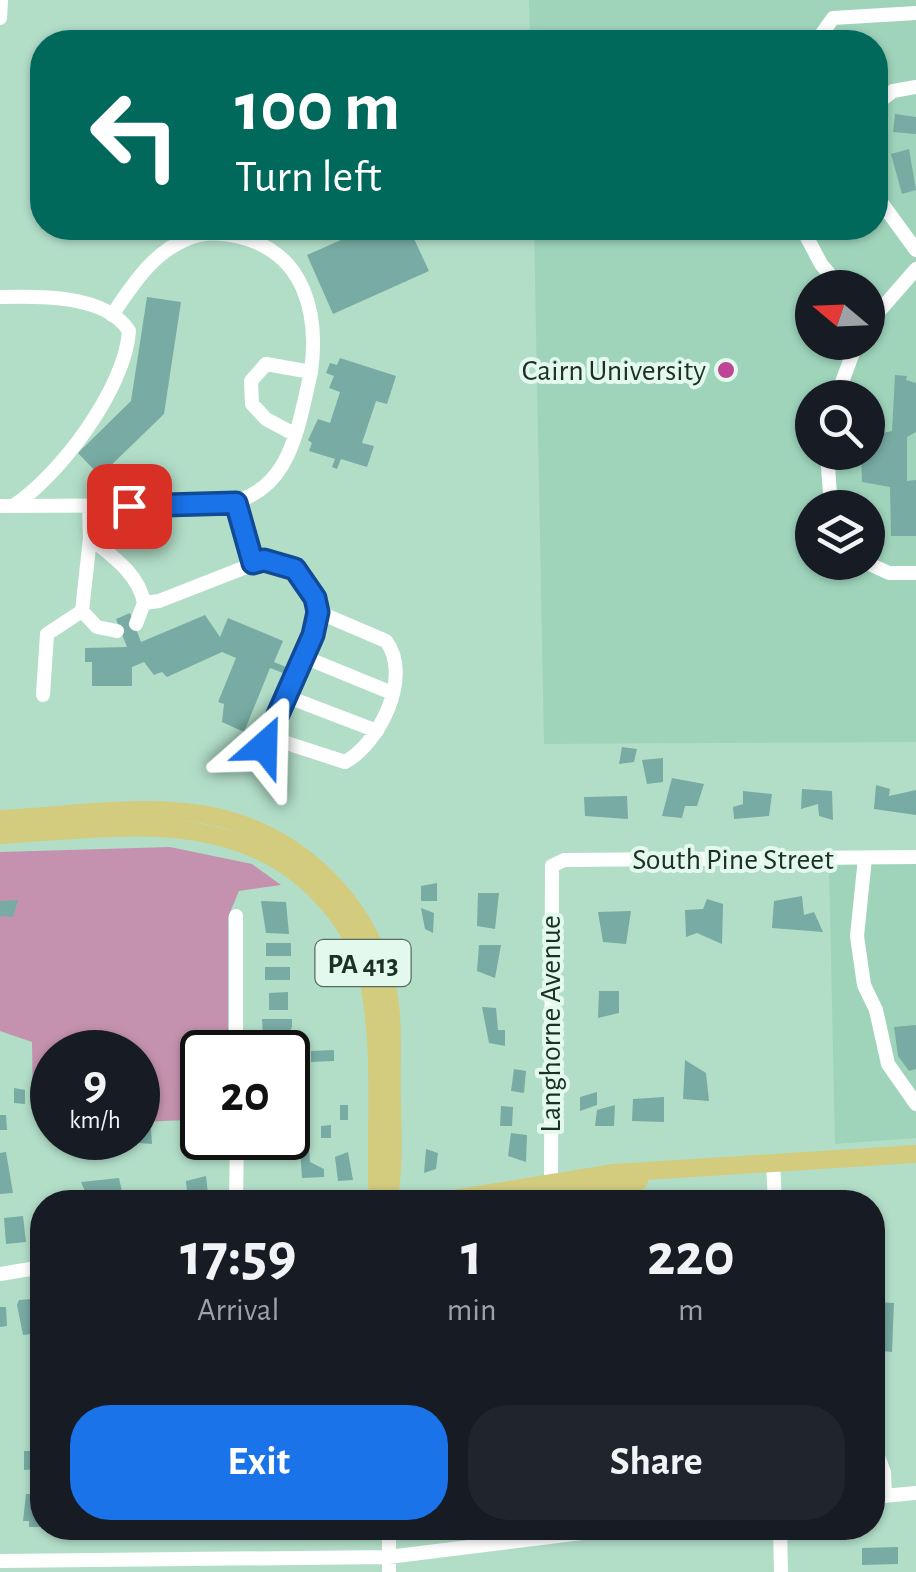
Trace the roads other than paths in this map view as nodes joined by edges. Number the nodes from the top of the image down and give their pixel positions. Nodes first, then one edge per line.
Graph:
1 (1, 0) edge
2 (916, 13) edge
3 (0, 18) edge
4 (824, 30) edge
5 (916, 87) edge
6 (888, 95) edge
7 (888, 212) edge
8 (188, 240) edge
9 (248, 240) edge
10 (810, 240) edge
11 (916, 250) edge
12 (916, 269) edge
13 (829, 270) edge
14 (0, 297) edge
15 (885, 301) edge
16 (112, 315) junction
17 (311, 372) junction
18 (294, 434) junction
19 (236, 503) junction
20 (6, 506) edge
21 (89, 506) junction
22 (90, 538) junction
23 (253, 563) junction
24 (885, 571) edge
25 (916, 573) edge
26 (144, 603) junction
27 (82, 611) junction
28 (318, 612) junction
29 (136, 624) dead end
30 (118, 631) dead end
31 (304, 657) junction
32 (392, 693) junction
33 (43, 695) dead end
34 (288, 696) junction
35 (378, 731) junction
36 (271, 738) junction
37 (243, 751) dead end
38 (0, 819) edge
39 (0, 835) edge
40 (916, 857) edge
41 (865, 858) junction
42 (552, 866) joint
43 (236, 916) dead end
44 (236, 1030) edge
45 (916, 1104) edge
46 (916, 1154) edge
47 (237, 1160) edge
48 (773, 1164) junction
49 (694, 1169) junction
50 (551, 1183) junction
51 (236, 1190) edge
52 (379, 1190) edge
53 (386, 1190) edge
54 (508, 1190) edge
55 (578, 1190) edge
56 (774, 1190) edge
57 (30, 1270) edge
58 (0, 1274) edge
59 (916, 1493) edge
60 (885, 1496) edge
61 (544, 1540) edge
62 (780, 1540) edge
63 (0, 1561) edge
64 (389, 1564) edge
65 (781, 1572) edge

1 - 3 street
2 - 4 street
5 - 6 street
7 - 11 street
8 - 16 street
9 - 17 street
10 - 13 street
12 - 15 street
14 - 16 street
16 - 20 street
17 - 18 street
17 - 18 street
18 - 19 street
19 - 21 street
19 - 23 street
20 - 21 street
21 - 22 street
22 - 26 street
22 - 27 street
23 - 26 street
23 - 28 street
24 - 25 street
26 - 29 street
27 - 30 street
27 - 33 street
28 - 31 street
28 - 32 street
31 - 32 street
31 - 34 street
32 - 35 street
34 - 35 street
34 - 36 street
35 - 36 street
36 - 37 street
38 - 53 main road, PA 413
39 - 52 main road, PA 413
40 - 41 street, South Pine Street
41 - 42 street, South Pine Street
41 - 45 street
42 - 50 street, Langhorne Avenue
43 - 44 street
46 - 48 main road
47 - 51 street
48 - 49 main road
48 - 56 street
49 - 50 main road
49 - 55 main road
50 - 54 main road
57 - 58 street
59 - 60 street
61 - 64 street
62 - 65 street
63 - 64 street

